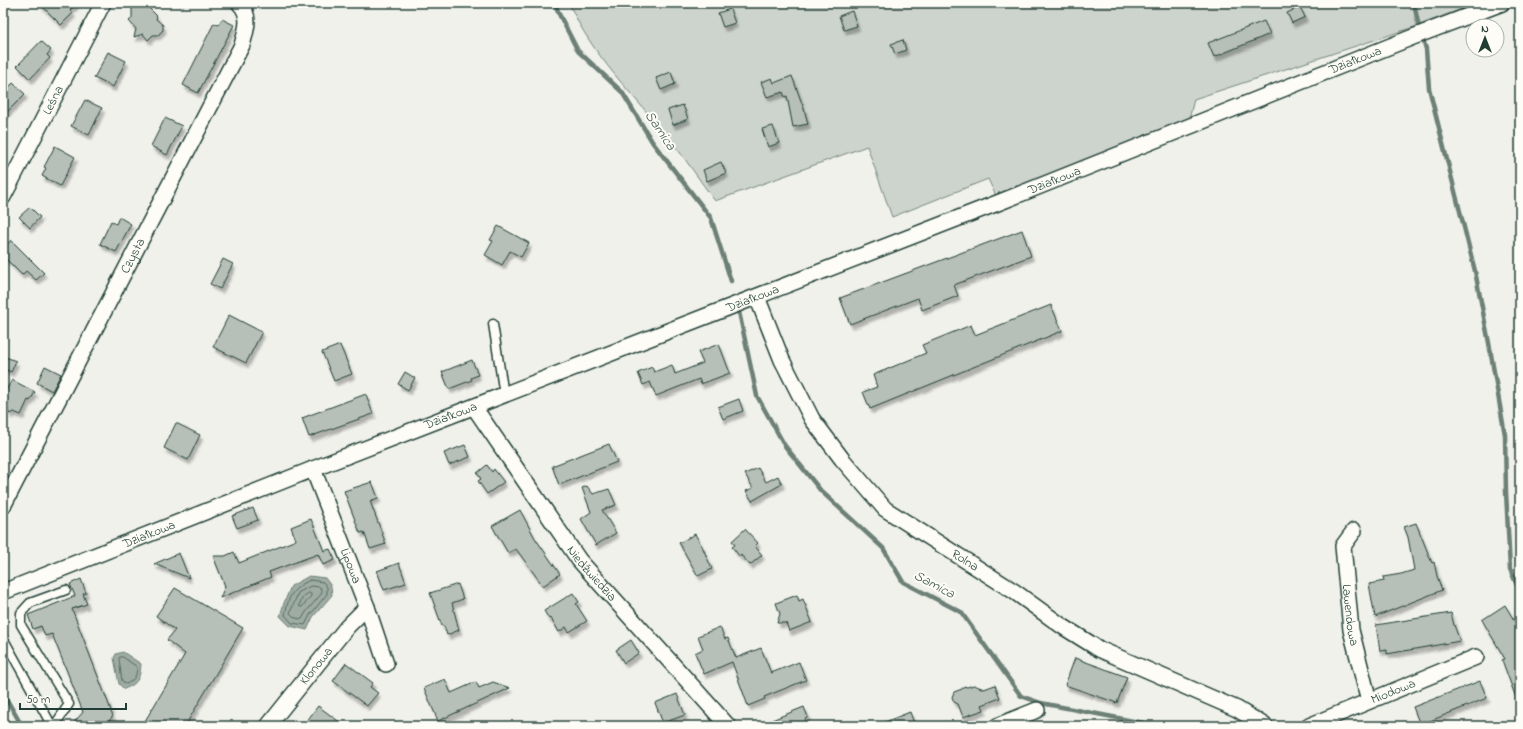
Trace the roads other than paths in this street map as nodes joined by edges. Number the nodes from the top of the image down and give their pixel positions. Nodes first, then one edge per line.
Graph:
1 (103, 3) edge
2 (239, 3) edge
3 (1502, 3) edge
4 (3, 197) edge
5 (757, 297) junction
6 (493, 324) dead end
7 (504, 395) junction
8 (474, 407) junction
9 (313, 469) junction
10 (3, 506) edge
11 (1354, 531) dead end
12 (66, 590) dead end
13 (3, 592) edge
14 (367, 607) junction
15 (3, 638) edge
16 (1476, 657) dead end
17 (386, 664) dead end
18 (1369, 701) junction
19 (1037, 710) dead end
20 (53, 726) edge
21 (268, 726) edge
22 (728, 726) edge
23 (997, 726) edge
24 (1265, 726) edge
25 (1309, 726) edge

1 - 4 street, Leśna
2 - 10 street, Czysta
3 - 5 street, Działkowa
5 - 7 street, Działkowa
5 - 24 street, Rolna
6 - 7 lane
7 - 8 street, Działkowa
8 - 9 street, Działkowa
8 - 22 street, Niedźwiedzia
9 - 13 street, Działkowa
9 - 14 street, Lipowa
11 - 18 street, Lawendowa
12 - 20 lane
14 - 17 street, Lipowa
14 - 21 street, Klonowa
15 - 20 lane
16 - 18 street, Miodowa
18 - 25 street, Miodowa
19 - 23 street

